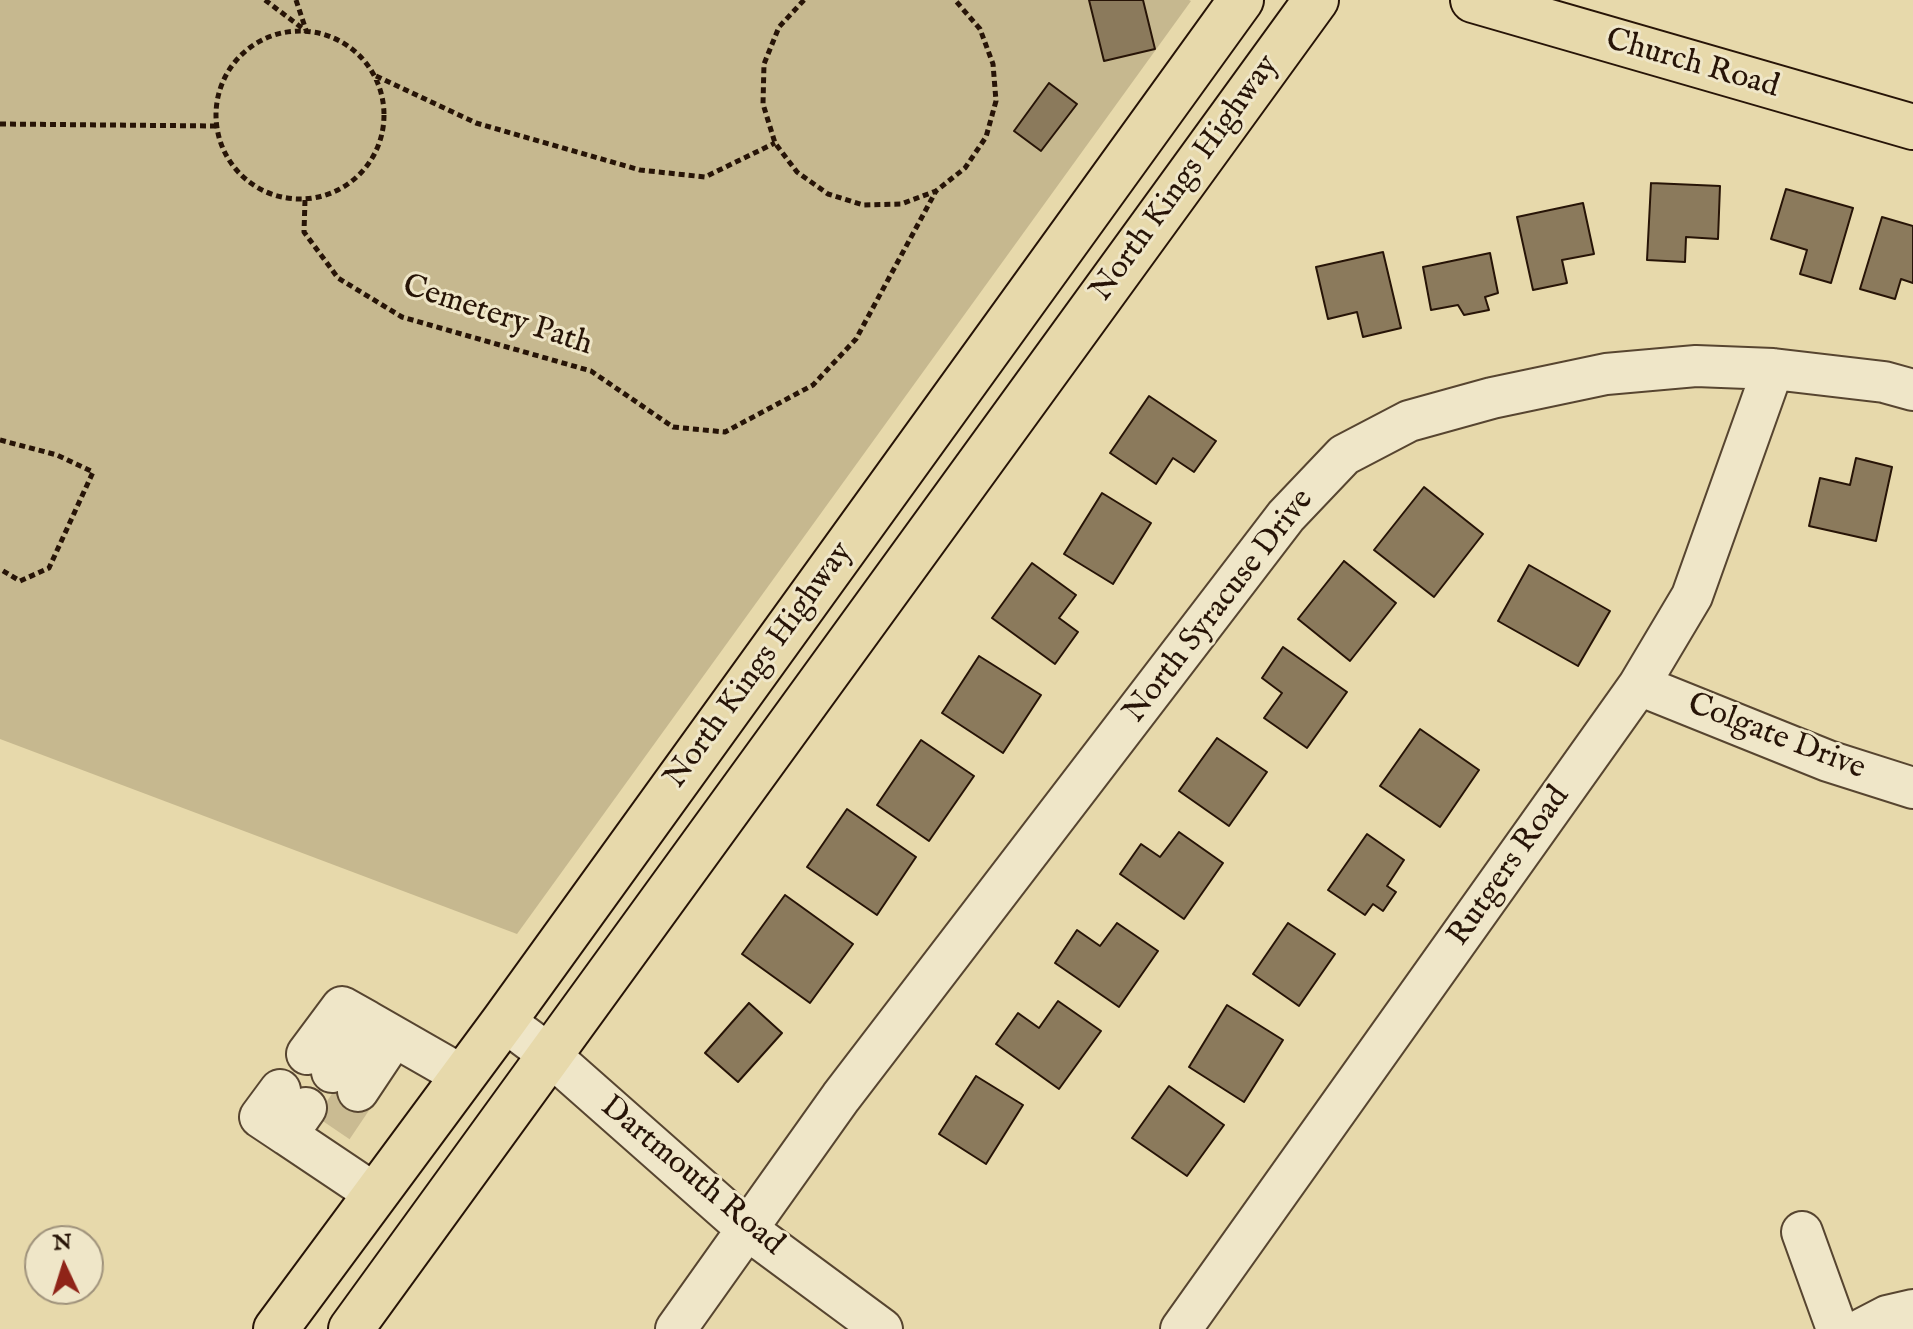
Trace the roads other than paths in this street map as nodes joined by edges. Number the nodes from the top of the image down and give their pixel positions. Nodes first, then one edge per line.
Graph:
1 (1241, 0) edge
2 (1316, 0) edge
3 (1473, 0) edge
4 (1913, 127) edge
5 (1773, 369) junction
6 (1913, 390) edge
7 (1639, 685) junction
8 (1913, 788) edge
9 (504, 1021) junction
10 (381, 1029) junction
11 (551, 1056) junction
12 (463, 1076) junction
13 (305, 1123) dead end
14 (375, 1194) junction
15 (748, 1230) junction
16 (1802, 1232) dead end
17 (1913, 1310) edge
18 (276, 1329) edge
19 (351, 1329) edge
20 (676, 1329) edge
21 (882, 1329) edge
22 (1181, 1329) edge
23 (1837, 1329) edge
24 (1862, 1329) edge

1 - 9 main road, North Kings Highway
2 - 11 main road, North Kings Highway
3 - 4 main road, Church Road
5 - 6 street, North Syracuse Drive
5 - 7 street, Rutgers Road
5 - 15 street, North Syracuse Drive
7 - 8 street, Colgate Drive
7 - 22 street, Rutgers Road
9 - 11 street, Dartmouth Road
9 - 12 main road, North Kings Highway
10 - 10 street
10 - 12 street
11 - 15 street, Dartmouth Road
11 - 19 main road, North Kings Highway
12 - 14 main road, North Kings Highway
13 - 14 street
14 - 18 main road, North Kings Highway
15 - 20 street, North Syracuse Drive
15 - 21 street, Dartmouth Road
16 - 23 street
17 - 24 street

